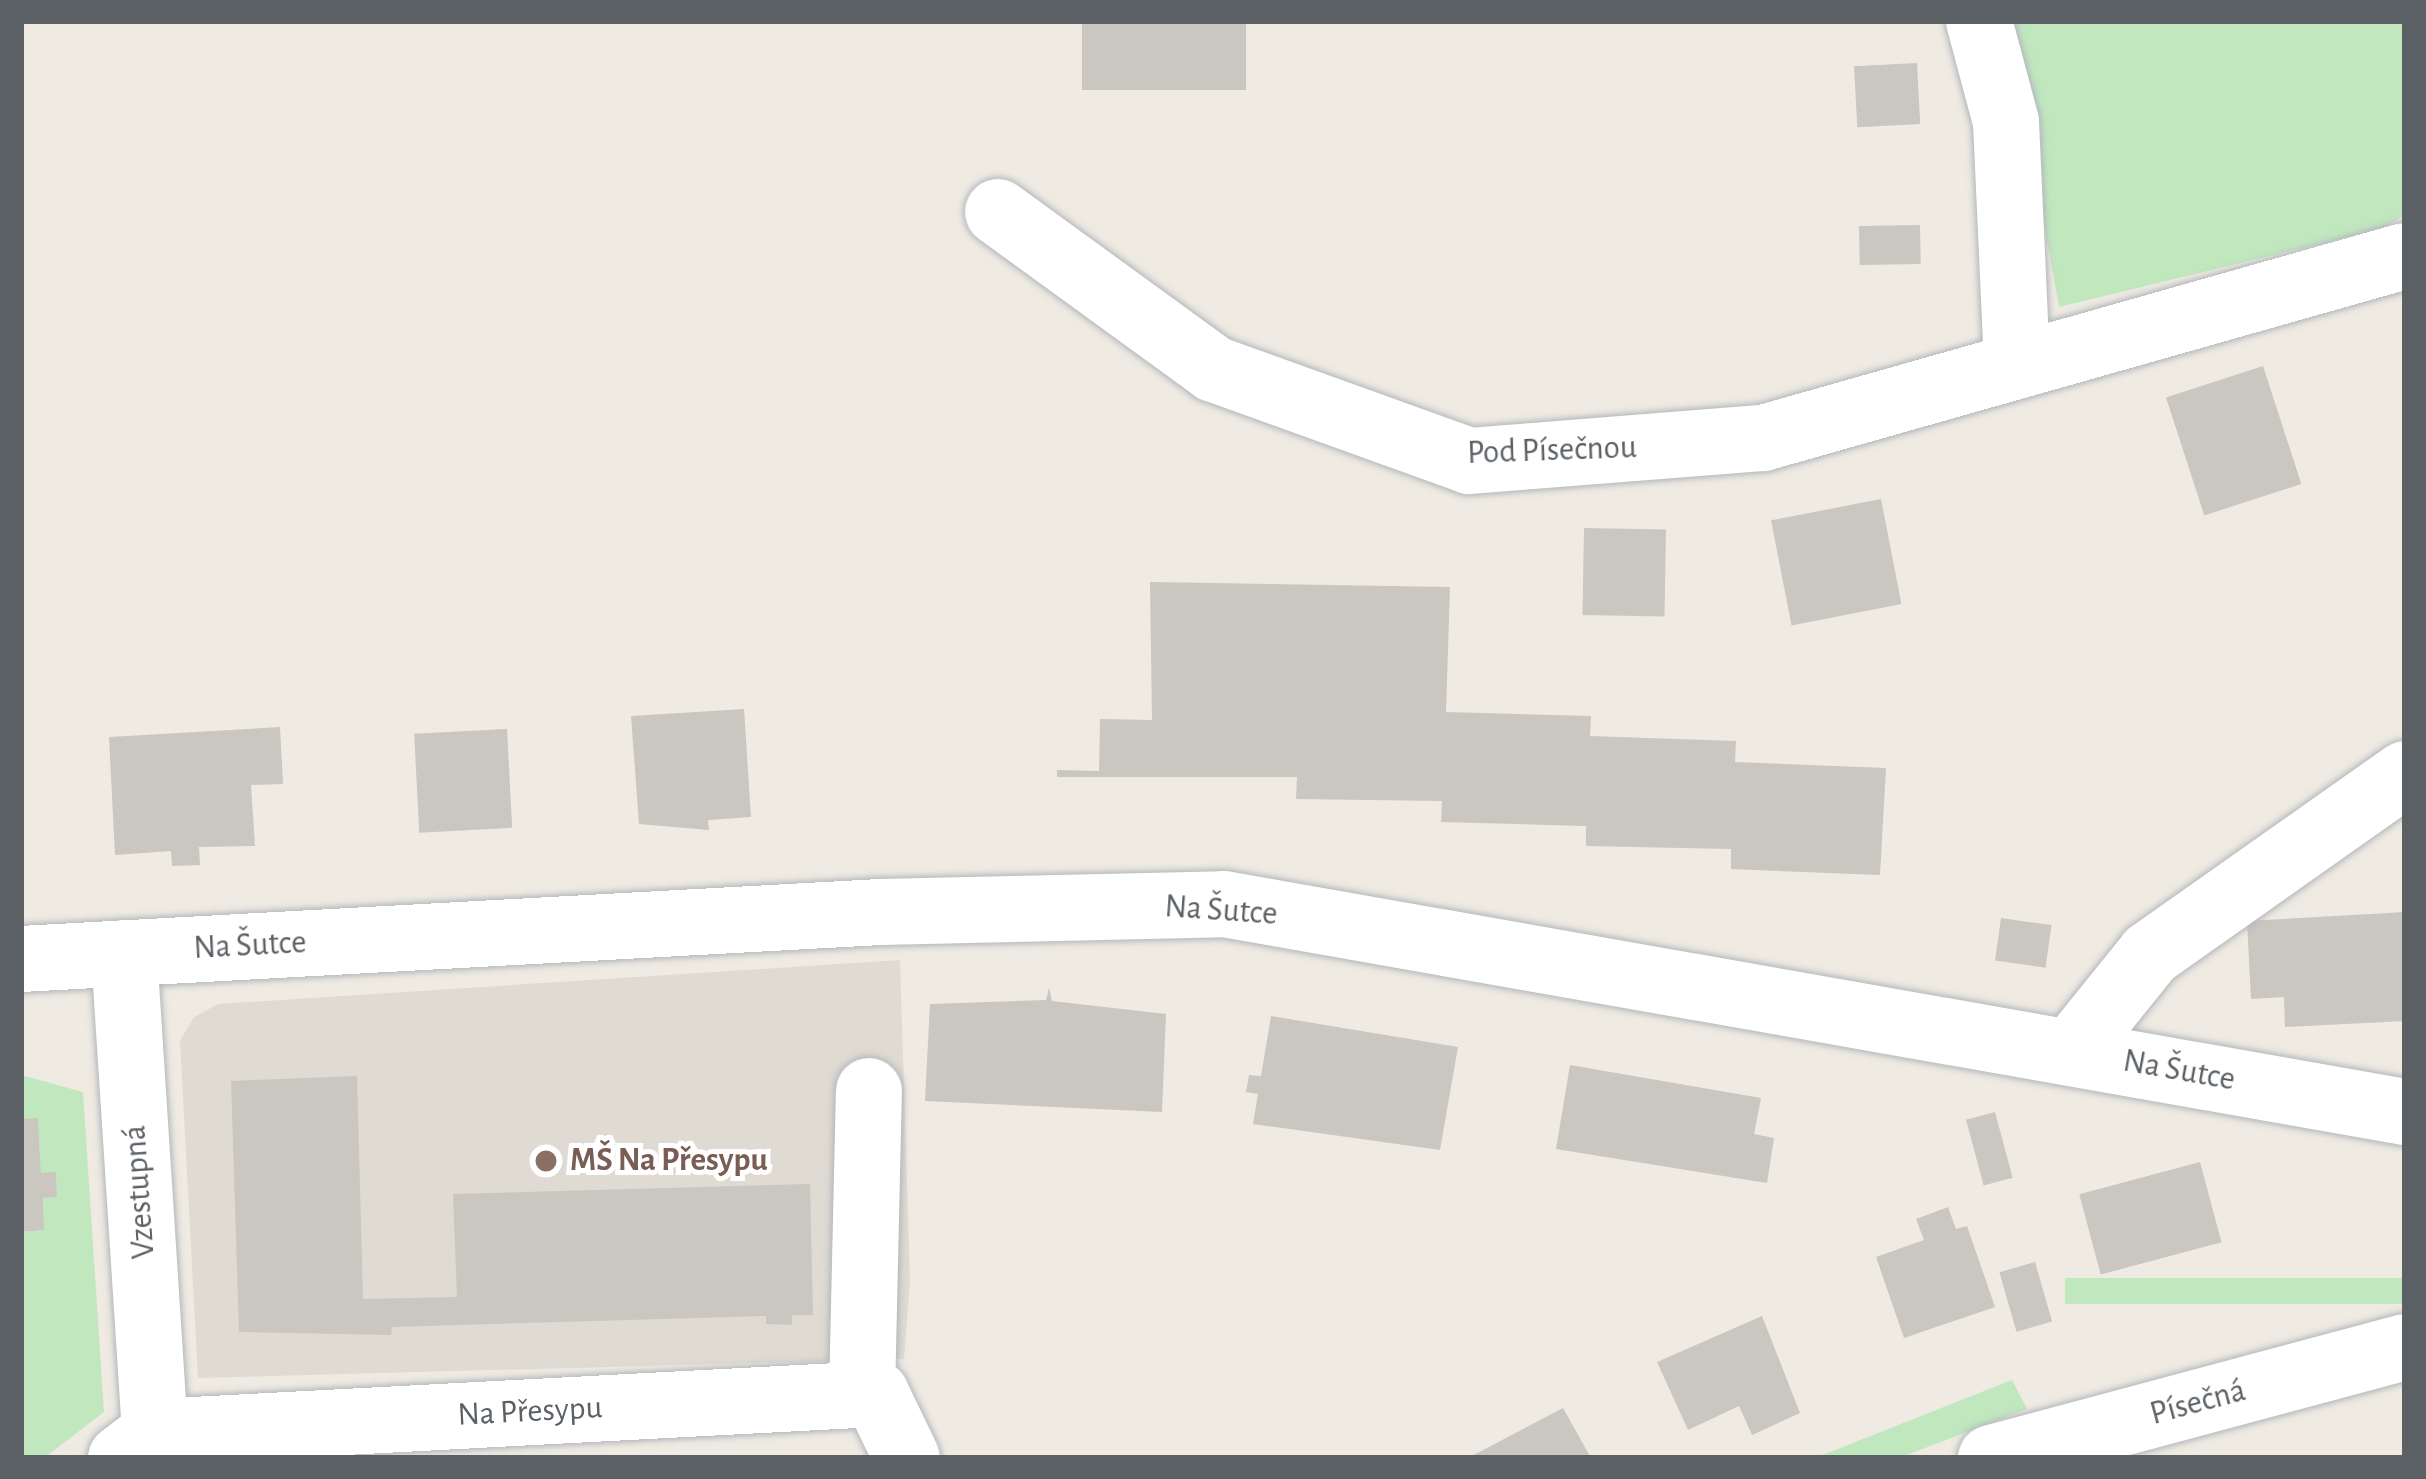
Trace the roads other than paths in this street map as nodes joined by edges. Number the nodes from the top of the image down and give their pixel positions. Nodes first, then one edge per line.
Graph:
1 (1979, 21) edge
2 (998, 212) dead end
3 (2405, 256) edge
4 (2017, 363) junction
5 (2405, 774) edge
6 (124, 953) junction
7 (21, 959) edge
8 (2072, 1052) junction
9 (869, 1091) dead end
10 (2405, 1112) edge
11 (2405, 1347) edge
12 (862, 1395) junction
13 (138, 1445) edge
14 (907, 1458) edge
15 (1990, 1458) edge

1 - 4 street
2 - 4 street, Pod Písečnou
3 - 4 street, Pod Písečnou
5 - 8 street
6 - 7 street, Na Šutce
6 - 8 street, Na Šutce
6 - 13 street, Vzestupná
8 - 10 street, Na Šutce
9 - 12 street
11 - 15 street, Písečná
12 - 13 street, Na Přesypu
12 - 14 street

